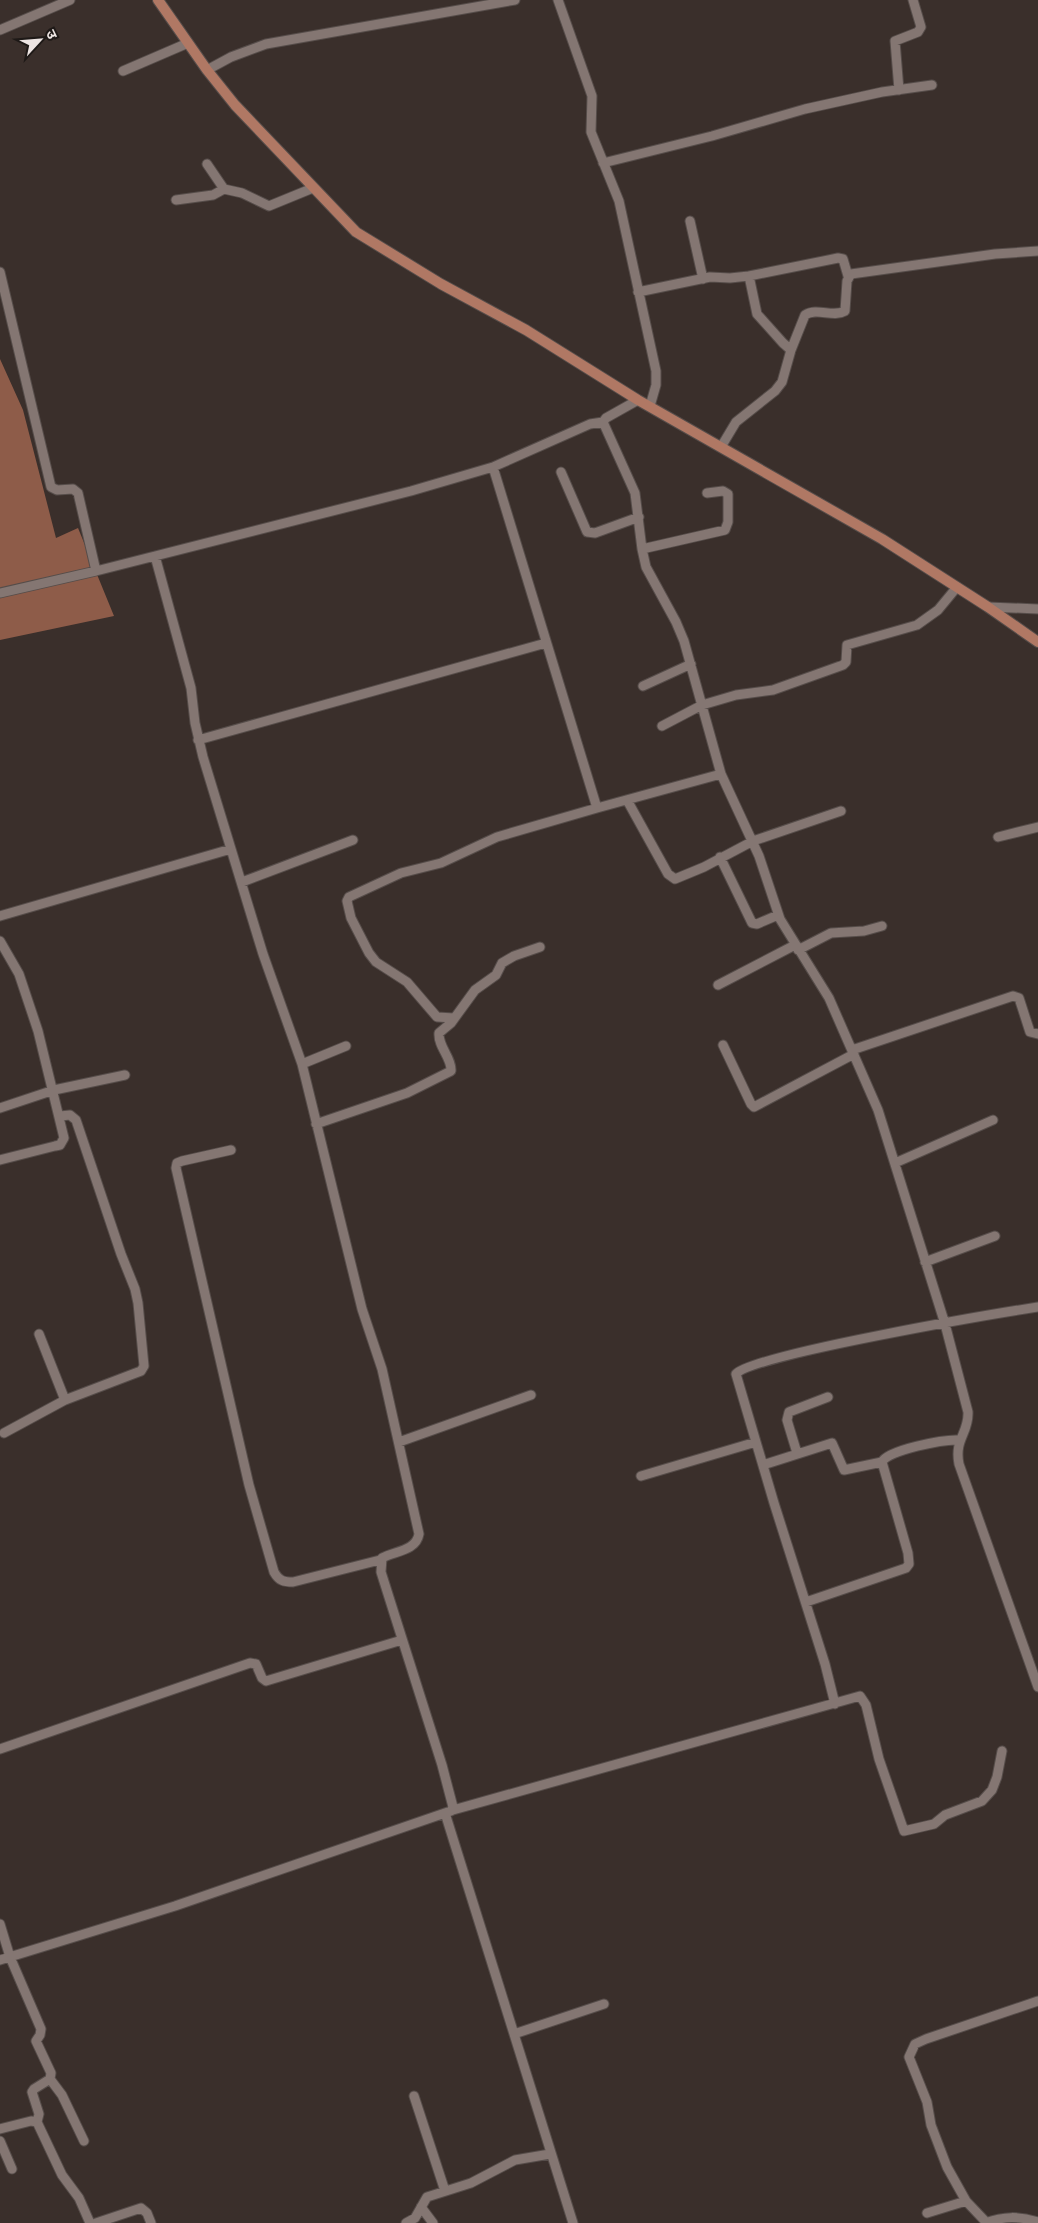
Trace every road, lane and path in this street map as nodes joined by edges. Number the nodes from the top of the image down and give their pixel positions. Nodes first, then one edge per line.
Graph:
1 (70, 0) edge
2 (158, 0) edge
3 (515, 0) edge
4 (558, 0) edge
5 (913, 0) edge
6 (0, 30) edge
7 (188, 44) junction
8 (207, 70) junction
9 (123, 71) dead end
10 (932, 85) dead end
11 (899, 90) junction
12 (604, 163) junction
13 (207, 164) dead end
14 (313, 188) junction
15 (224, 189) junction
16 (176, 200) dead end
17 (690, 221) dead end
18 (1038, 251) edge
19 (0, 272) edge
20 (749, 276) junction
21 (848, 276) junction
22 (703, 279) junction
23 (638, 292) junction
24 (791, 350) junction
25 (638, 400) junction
26 (650, 406) junction
27 (603, 422) junction
28 (721, 447) junction
29 (493, 467) junction
30 (561, 472) dead end
31 (707, 493) dead end
32 (639, 517) junction
33 (642, 549) junction
34 (155, 556) junction
35 (96, 571) junction
36 (956, 587) junction
37 (0, 593) edge
38 (988, 606) junction
39 (1038, 609) edge
40 (1038, 642) edge
41 (546, 643) junction
42 (691, 664) junction
43 (643, 686) dead end
44 (702, 705) junction
45 (662, 726) dead end
46 (198, 740) junction
47 (721, 774) junction
48 (627, 800) junction
49 (597, 808) junction
50 (841, 811) dead end
51 (1038, 827) edge
52 (998, 837) dead end
53 (353, 840) dead end
54 (753, 841) junction
55 (232, 849) junction
56 (720, 857) junction
57 (242, 882) junction
58 (778, 915) junction
59 (0, 916) edge
60 (882, 926) dead end
61 (0, 941) edge
62 (540, 947) dead end
63 (796, 948) junction
64 (718, 984) dead end
65 (454, 1018) junction
66 (1038, 1034) edge
67 (722, 1045) dead end
68 (346, 1046) dead end
69 (853, 1052) junction
70 (302, 1064) junction
71 (125, 1075) dead end
72 (54, 1090) junction
73 (0, 1108) edge
74 (60, 1116) junction
75 (994, 1120) dead end
76 (316, 1124) junction
77 (231, 1150) dead end
78 (0, 1160) edge
79 (895, 1163) junction
80 (995, 1236) dead end
81 (925, 1262) junction
82 (1038, 1307) edge
83 (944, 1324) junction
84 (39, 1334) dead end
85 (531, 1395) dead end
86 (828, 1397) dead end
87 (65, 1400) junction
88 (4, 1433) dead end
89 (959, 1440) junction
90 (399, 1442) junction
91 (756, 1442) junction
92 (797, 1454) junction
93 (882, 1462) junction
94 (763, 1465) junction
95 (641, 1476) dead end
96 (380, 1560) junction
97 (806, 1602) junction
98 (402, 1640) junction
99 (1038, 1687) edge
100 (835, 1704) junction
101 (0, 1749) edge
102 (1002, 1751) dead end
103 (449, 1811) junction
104 (0, 1924) edge
105 (10, 1957) junction
106 (0, 1960) edge
107 (1038, 2002) edge
108 (604, 2004) dead end
109 (514, 2034) junction
110 (50, 2079) junction
111 (414, 2096) dead end
112 (37, 2122) junction
113 (0, 2129) edge
114 (0, 2141) edge
115 (84, 2141) dead end
116 (550, 2154) junction
117 (12, 2169) dead end
118 (444, 2191) junction
119 (966, 2201) junction
120 (421, 2207) junction
121 (927, 2213) dead end
122 (1038, 2222) edge
123 (90, 2223) edge
124 (96, 2223) edge
125 (151, 2223) edge
126 (406, 2223) edge
127 (433, 2223) edge
128 (573, 2223) edge
129 (986, 2223) edge

1 - 6 street
2 - 7 main road
3 - 8 street
4 - 12 street
5 - 11 street
7 - 8 main road
7 - 9 street
8 - 14 main road
10 - 11 street
11 - 12 street
12 - 23 street
13 - 15 street
14 - 15 street
14 - 25 main road
15 - 16 street
17 - 22 street
18 - 21 street
19 - 35 street
20 - 21 street
20 - 22 street
20 - 24 street
21 - 24 street
22 - 23 street
23 - 26 street
24 - 28 street
25 - 26 main road
25 - 27 street
26 - 28 main road
27 - 29 street
27 - 32 street
28 - 36 main road
29 - 34 street
29 - 41 street
30 - 32 street
31 - 33 street
32 - 33 street
33 - 42 street
34 - 35 street
34 - 46 street
35 - 37 street
36 - 38 main road
36 - 44 street
38 - 39 street
38 - 40 main road
41 - 46 street
41 - 49 street
42 - 43 street
42 - 44 street
44 - 45 street
44 - 47 street
46 - 55 street
47 - 48 street
47 - 54 street
48 - 49 street
48 - 56 street
49 - 65 street
50 - 54 street
51 - 52 street
53 - 57 street
54 - 56 street
54 - 58 street
55 - 57 street
55 - 59 street
56 - 58 street
57 - 70 street
58 - 63 street
60 - 63 street
61 - 72 street
62 - 65 street
63 - 64 street
63 - 69 street
65 - 76 street
66 - 69 street
67 - 69 street
68 - 70 street
69 - 79 street
70 - 76 street
71 - 72 street
72 - 73 street
72 - 74 street
74 - 78 street
74 - 87 street
75 - 79 street
76 - 90 street
77 - 96 street
79 - 81 street
80 - 81 street
81 - 83 street
82 - 83 street
83 - 89 street
83 - 91 street
84 - 87 street
85 - 90 street
86 - 92 street
87 - 88 street
89 - 93 street
89 - 99 street
90 - 96 street
91 - 94 street
91 - 95 street
92 - 93 street
92 - 94 street
93 - 97 street
94 - 97 street
96 - 98 street
97 - 100 street
98 - 101 street
98 - 103 street
100 - 102 street
100 - 103 street
103 - 105 street
103 - 109 street
104 - 105 street
105 - 106 street
105 - 110 street
107 - 119 street
108 - 109 street
109 - 116 street
110 - 112 street
110 - 115 street
111 - 118 street
112 - 113 street
112 - 123 street
114 - 117 street
116 - 118 street
116 - 128 street
118 - 120 street
119 - 121 street
119 - 129 street
120 - 126 street
120 - 127 street
122 - 129 street
124 - 125 street

